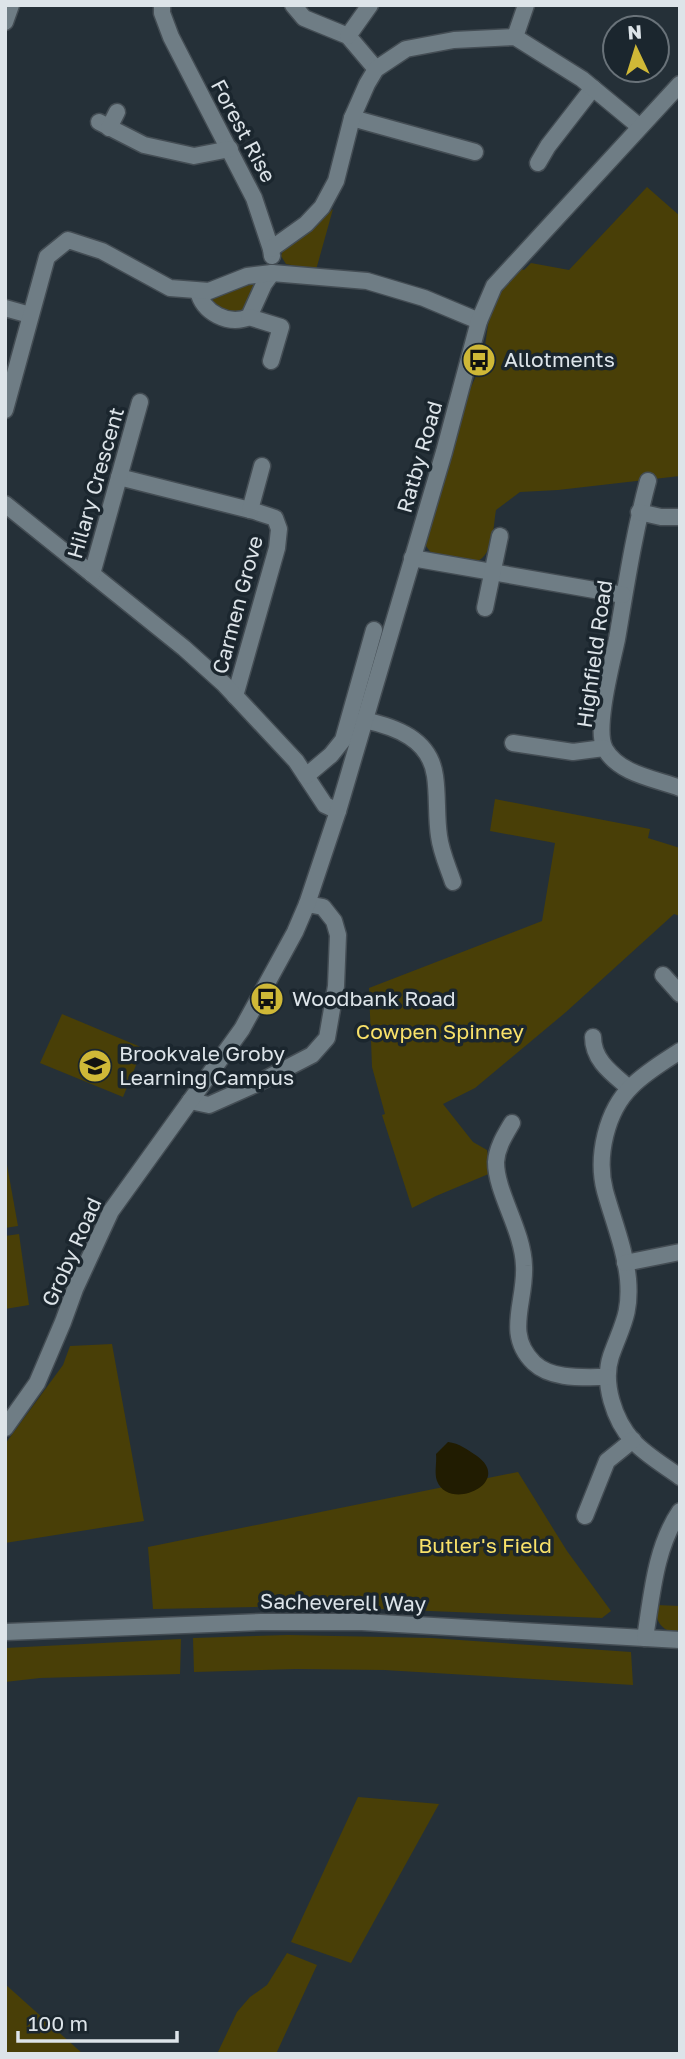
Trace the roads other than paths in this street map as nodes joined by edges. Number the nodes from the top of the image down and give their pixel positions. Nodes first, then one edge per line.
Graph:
1 (11, 5) edge
2 (293, 5) edge
3 (370, 5) edge
4 (527, 5) edge
5 (162, 9) edge
6 (5, 22) edge
7 (348, 36) junction
8 (515, 37) junction
9 (376, 69) junction
10 (680, 85) edge
11 (593, 88) junction
12 (117, 112) dead end
13 (352, 118) junction
14 (640, 127) junction
15 (230, 149) junction
16 (475, 152) dead end
17 (538, 163) dead end
18 (271, 249) junction
19 (272, 273) junction
20 (198, 291) junction
21 (5, 308) edge
22 (30, 315) junction
23 (249, 317) junction
24 (480, 321) junction
25 (271, 361) dead end
26 (140, 402) dead end
27 (5, 410) edge
28 (262, 466) dead end
29 (119, 477) junction
30 (648, 481) dead end
31 (5, 504) edge
32 (250, 510) junction
33 (639, 512) junction
34 (680, 517) edge
35 (500, 536) dead end
36 (412, 558) junction
37 (494, 573) junction
38 (92, 574) junction
39 (623, 595) junction
40 (485, 608) dead end
41 (374, 629) dead end
42 (235, 696) junction
43 (365, 720) junction
44 (513, 743) dead end
45 (604, 748) junction
46 (306, 776) junction
47 (680, 788) edge
48 (338, 811) junction
49 (453, 883) dead end
50 (307, 904) junction
51 (589, 1047) dead end
52 (680, 1051) edge
53 (629, 1088) junction
54 (190, 1101) junction
55 (512, 1123) dead end
56 (680, 1252) edge
57 (625, 1262) junction
58 (607, 1377) junction
59 (5, 1428) edge
60 (633, 1440) junction
61 (680, 1477) edge
62 (680, 1511) edge
63 (585, 1516) dead end
64 (5, 1632) edge
65 (645, 1638) junction
66 (680, 1640) edge

1 - 6 street
2 - 7 street
3 - 7 street
4 - 8 street
5 - 15 street, Forest Rise
7 - 9 street
8 - 9 street
8 - 11 street
9 - 13 street
10 - 14 street, Ratby Road
11 - 14 street
11 - 17 street
12 - 15 street
13 - 16 street
13 - 18 street
14 - 24 street, Ratby Road
15 - 18 street, Forest Rise
18 - 19 street, Forest Rise
19 - 20 street
19 - 23 street
19 - 24 street
20 - 22 street
20 - 23 street
21 - 22 street
22 - 27 street
23 - 25 street
24 - 36 street, Ratby Road
26 - 29 street, Hilary Crescent
28 - 32 street
29 - 32 street, Carmen Grove
29 - 38 street, Hilary Crescent
30 - 33 street, Highfield Road
31 - 38 street
32 - 42 street, Carmen Grove
33 - 34 street
33 - 39 street, Highfield Road
35 - 37 street
36 - 37 street
36 - 43 street, Ratby Road
37 - 39 street
37 - 40 street
38 - 42 street
39 - 45 street, Highfield Road
41 - 46 street
42 - 46 street
43 - 48 street, Ratby Road
43 - 49 street
44 - 45 street
45 - 47 street, Highfield Road
46 - 48 street
48 - 50 street, Ratby Road
50 - 54 street, Ratby Road
50 - 54 street
51 - 53 street
52 - 53 street
53 - 57 street
54 - 59 street, Groby Road
55 - 58 street
56 - 57 street
57 - 58 street
58 - 60 street
60 - 61 street
60 - 63 street
62 - 65 street
64 - 65 street, Sacheverell Way
65 - 66 street, Sacheverell Way

